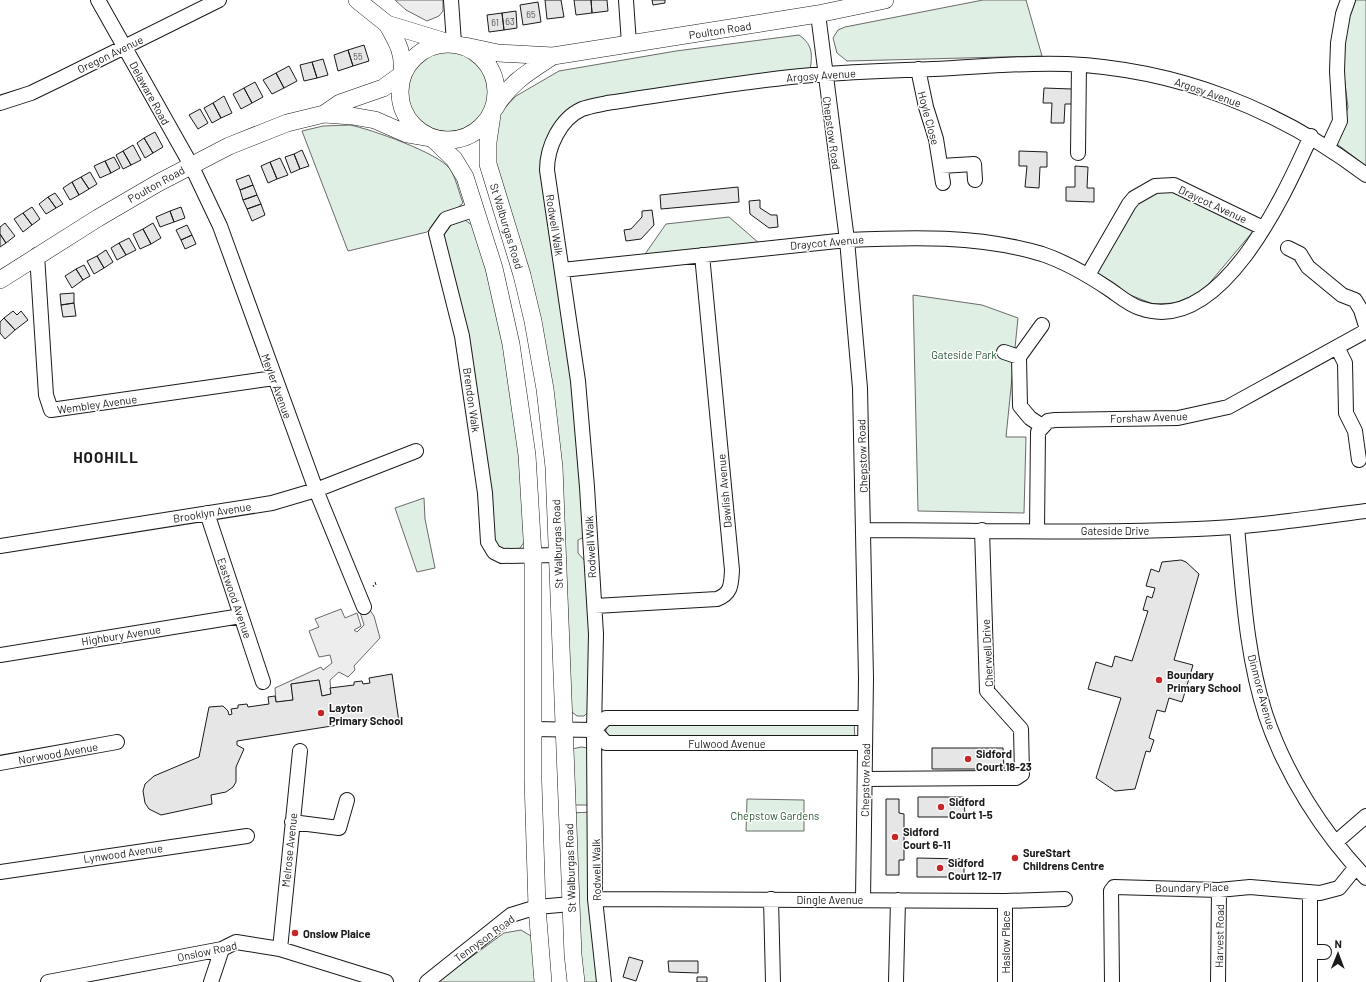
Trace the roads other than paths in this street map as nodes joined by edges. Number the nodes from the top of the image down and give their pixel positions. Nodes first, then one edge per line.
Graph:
1 (98, 0) edge
2 (218, 0) edge
3 (357, 0) edge
4 (450, 0) edge
5 (626, 0) edge
6 (885, 0) edge
7 (1348, 0) edge
8 (818, 14) junction
9 (387, 24) junction
10 (455, 44) junction
11 (629, 44) junction
12 (125, 48) junction
13 (553, 56) junction
14 (1079, 65) junction
15 (918, 69) junction
16 (402, 74) junction
17 (824, 74) junction
18 (0, 103) edge
19 (493, 113) junction
20 (324, 114) junction
21 (568, 119) joint
22 (1311, 136) junction
23 (431, 139) junction
24 (1328, 147) junction
25 (1078, 153) dead end
26 (191, 165) junction
27 (941, 166) junction
28 (1366, 175) edge
29 (975, 180) dead end
30 (943, 183) dead end
31 (476, 209) junction
32 (1264, 228) junction
33 (847, 240) junction
34 (1298, 249) dead end
35 (37, 255) junction
36 (702, 255) junction
37 (562, 270) junction
38 (1088, 275) junction
39 (0, 280) edge
40 (1042, 325) dead end
41 (1366, 326) edge
42 (1366, 331) edge
43 (1337, 347) junction
44 (1004, 352) dead end
45 (1019, 357) junction
46 (274, 378) junction
47 (1042, 426) junction
48 (416, 451) dead end
49 (1360, 460) dead end
50 (316, 490) junction
51 (1366, 511) edge
52 (207, 513) junction
53 (1237, 527) junction
54 (864, 530) junction
55 (982, 530) junction
56 (1037, 530) junction
57 (0, 546) edge
58 (532, 555) junction
59 (558, 555) junction
60 (595, 606) junction
61 (364, 607) dead end
62 (241, 616) junction
63 (0, 655) edge
64 (263, 682) dead end
65 (865, 718) junction
66 (532, 729) junction
67 (564, 729) junction
68 (594, 730) junction
69 (116, 742) dead end
70 (865, 743) junction
71 (300, 751) dead end
72 (0, 763) edge
73 (865, 779) junction
74 (347, 800) dead end
75 (1366, 816) edge
76 (292, 822) junction
77 (247, 836) dead end
78 (1336, 842) junction
79 (1356, 867) junction
80 (0, 872) edge
81 (1366, 878) edge
82 (1219, 890) junction
83 (1310, 892) junction
84 (595, 899) junction
85 (771, 899) junction
86 (1065, 899) dead end
87 (863, 900) junction
88 (898, 900) junction
89 (1005, 901) junction
90 (571, 904) junction
91 (537, 907) junction
92 (280, 948) junction
93 (222, 949) junction
94 (48, 982) edge
95 (211, 982) edge
96 (386, 982) edge
97 (427, 982) edge
98 (543, 982) edge
99 (576, 982) edge
100 (604, 982) edge
101 (773, 982) edge
102 (896, 982) edge
103 (1006, 982) edge
104 (1112, 982) edge
105 (1218, 982) edge
106 (1310, 982) edge

1 - 12 street, Delaware Road
2 - 12 street, Oregon Avenue
3 - 9 main road
4 - 10 street
5 - 11 street
6 - 8 main road, Poulton Road
7 - 24 street
8 - 11 main road, Poulton Road
8 - 17 street, Chepstow Road
9 - 10 main road, Poulton Road
9 - 16 main road
10 - 13 main road, Poulton Road
10 - 16 main road
10 - 19 main road
11 - 13 main road, Poulton Road
12 - 18 street, Oregon Avenue
12 - 26 street, Delaware Road
13 - 19 main road, Poulton Road
14 - 15 street, Argosy Avenue
14 - 22 street, Argosy Avenue
14 - 25 street
15 - 17 street, Argosy Avenue
15 - 27 street, Hoyle Close
16 - 20 main road, Poulton Road
16 - 23 main road
17 - 21 street, Argosy Avenue
17 - 33 street, Chepstow Road
19 - 23 main road
19 - 59 main road, St Walburgas Road
20 - 23 main road, Poulton Road
20 - 26 main road, Poulton Road
21 - 37 street, Rodwell Walk
22 - 24 street, Argosy Avenue
22 - 32 street, Draycot Avenue
23 - 31 main road
24 - 28 street, Argosy Avenue
26 - 35 main road, Poulton Road
26 - 46 street, Meyler Avenue
27 - 29 street
27 - 30 street, Hoyle Close
31 - 58 main road
31 - 58 street, Brendon Walk
32 - 38 street, Draycot Avenue
32 - 38 street, Draycot Avenue
33 - 36 street, Draycot Avenue
33 - 38 street, Draycot Avenue
33 - 54 street, Chepstow Road
34 - 41 street
35 - 39 main road, Poulton Road
35 - 46 street, Wembley Avenue
36 - 37 street, Draycot Avenue
36 - 60 street, Dawlish Avenue
37 - 60 street, Rodwell Walk
40 - 45 street
42 - 43 street, Forshaw Avenue
43 - 47 street, Forshaw Avenue
43 - 49 street
44 - 45 street
45 - 47 street
46 - 50 street, Meyler Avenue
47 - 56 street
48 - 50 street, Brooklyn Avenue
50 - 52 street, Brooklyn Avenue
50 - 61 street, Meyler Avenue
51 - 53 street, Gateside Drive
52 - 57 street, Brooklyn Avenue
52 - 62 street, Eastwood Avenue
53 - 56 street, Gateside Drive
53 - 78 street, Dinmore Avenue
54 - 55 street, Gateside Drive
54 - 65 street, Chepstow Road
55 - 56 street, Gateside Drive
55 - 73 street, Cherwell Drive
58 - 59 street, Brendon Walk
58 - 66 main road
59 - 67 main road, St Walburgas Road
60 - 68 street, Rodwell Walk
62 - 63 street, Highbury Avenue
62 - 64 street, Eastwood Avenue
65 - 68 street
65 - 70 street, Chepstow Road
66 - 67 street
66 - 91 main road
67 - 68 street
67 - 90 main road, St Walburgas Road
68 - 70 street, Fulwood Avenue
68 - 84 street, Rodwell Walk
69 - 72 street, Norwood Avenue
70 - 73 street, Chepstow Road
71 - 76 street, Melrose Avenue
73 - 87 street, Chepstow Road
74 - 76 street
75 - 78 street
76 - 92 street, Melrose Avenue
77 - 80 street, Lynwood Avenue
78 - 79 street, Dinmore Avenue
79 - 81 street, Dinmore Avenue
79 - 83 street, Boundary Place
82 - 83 street, Boundary Place
82 - 104 street, Boundary Place
82 - 105 street, Harvest Road
83 - 106 street
84 - 85 street, Dingle Avenue
84 - 100 street, Rodwell Walk
85 - 87 street, Dingle Avenue
85 - 101 street
86 - 89 street, Dingle Avenue
87 - 88 street, Dingle Avenue
88 - 89 street, Dingle Avenue
88 - 102 street
89 - 103 street, Haslow Place
90 - 91 street, Tennyson Road
90 - 99 main road, St Walburgas Road
91 - 97 street, Tennyson Road
91 - 98 main road
92 - 93 street, Onslow Road
92 - 96 street, Onslow Road
93 - 94 street, Onslow Road
93 - 95 street

